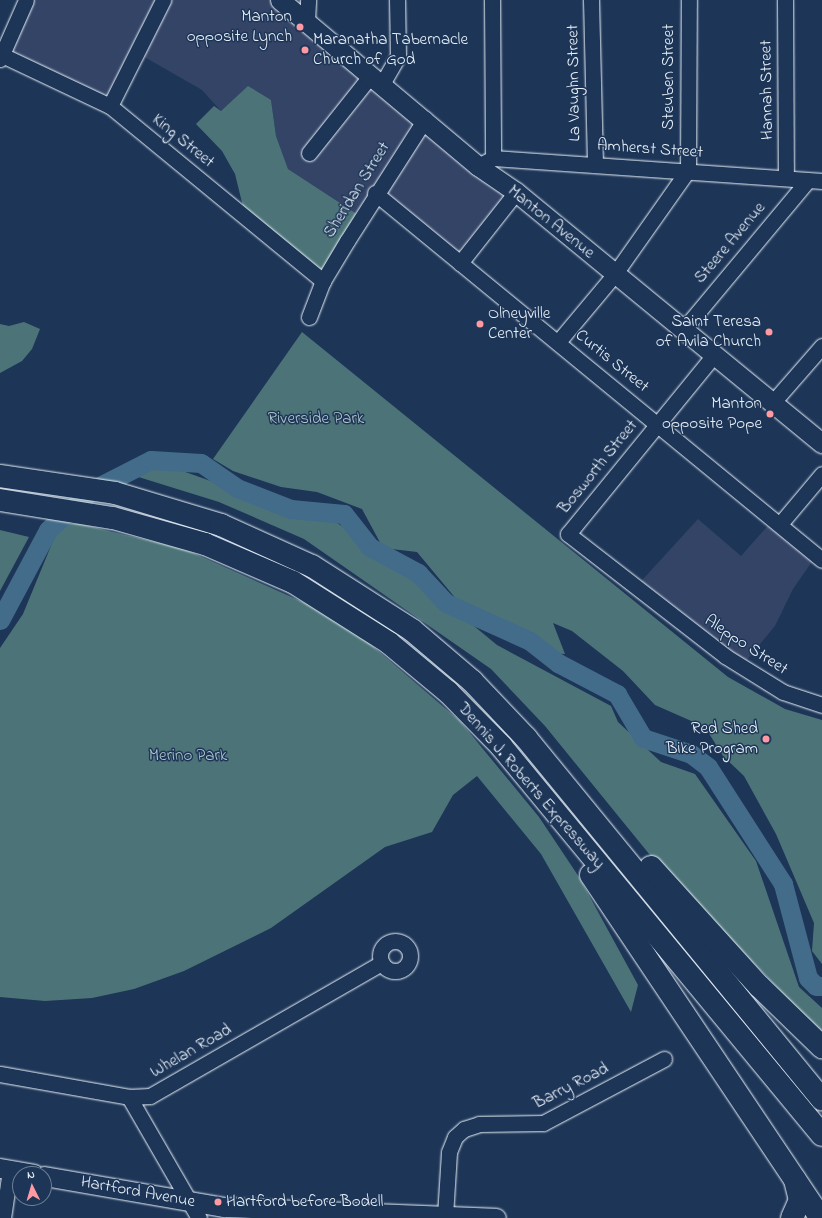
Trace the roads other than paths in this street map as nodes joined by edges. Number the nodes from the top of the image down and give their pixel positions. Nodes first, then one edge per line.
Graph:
1 (26, 0) edge
2 (163, 0) edge
3 (280, 0) edge
4 (308, 0) edge
5 (397, 0) edge
6 (492, 0) edge
7 (591, 0) edge
8 (689, 0) edge
9 (785, 0) edge
10 (307, 21) junction
11 (1, 57) edge
12 (376, 79) junction
13 (110, 106) junction
14 (425, 119) junction
15 (309, 153) dead end
16 (486, 162) junction
17 (595, 165) junction
18 (688, 170) junction
19 (786, 178) junction
20 (807, 181) junction
21 (822, 181) edge
22 (516, 192) junction
23 (375, 193) junction
24 (460, 263) junction
25 (614, 275) junction
26 (323, 282) junction
27 (310, 317) dead end
28 (683, 330) junction
29 (558, 342) junction
30 (822, 346) edge
31 (714, 355) junction
32 (817, 363) edge
33 (774, 402) junction
34 (659, 423) junction
35 (822, 443) edge
36 (822, 474) edge
37 (0, 476) edge
38 (0, 500) edge
39 (780, 524) junction
40 (822, 560) edge
41 (657, 605) joint
42 (820, 702) edge
43 (526, 738) junction
44 (501, 746) junction
45 (382, 963) dead end
46 (822, 1047) edge
47 (664, 1059) dead end
48 (0, 1074) edge
49 (129, 1097) junction
50 (822, 1099) edge
51 (822, 1135) edge
52 (5, 1169) edge
53 (52, 1177) edge
54 (794, 1178) junction
55 (189, 1201) junction
56 (445, 1216) junction
57 (3, 1218) edge
58 (199, 1218) edge
59 (496, 1218) edge
60 (792, 1218) edge
61 (821, 1218) edge

1 - 11 street
2 - 13 street
3 - 10 main road, Manton Avenue
4 - 10 street
5 - 12 street
6 - 16 street
7 - 17 street, La Vaughn Street
8 - 18 street, Steuben Street
9 - 19 street, Hannah Street
10 - 12 main road, Manton Avenue
11 - 13 street, King Street
12 - 14 main road, Manton Avenue
12 - 15 street
13 - 26 street, King Street
14 - 16 main road, Manton Avenue
14 - 23 street, Sheridan Street
16 - 17 street, Amherst Street
16 - 22 main road, Manton Avenue
17 - 18 street, Amherst Street
18 - 19 street, Amherst Street
18 - 25 street
19 - 20 street, Amherst Street
20 - 21 street, Amherst Street
20 - 28 street, Steere Avenue
22 - 24 street
22 - 25 main road, Manton Avenue
23 - 24 street, Curtis Street
23 - 26 street, Sheridan Street
24 - 29 street, Curtis Street
25 - 28 main road, Manton Avenue
25 - 29 street
26 - 27 street, Sheridan Street
28 - 31 main road, Manton Avenue
29 - 34 street, Curtis Street
30 - 32 street
31 - 33 main road, Manton Avenue
31 - 34 street, Bosworth Street
32 - 33 street
33 - 35 main road, Manton Avenue
34 - 39 street, Curtis Street
34 - 41 street, Bosworth Street
36 - 39 street
37 - 43 highway, Dennis J. Roberts Expressway
38 - 44 highway, Dennis J. Roberts Expressway
39 - 40 street, Curtis Street
41 - 42 street, Aleppo Street
43 - 46 highway
43 - 50 highway, Dennis J. Roberts Expressway
44 - 51 highway, Dennis J. Roberts Expressway
44 - 54 highway
45 - 49 street, Whelan Road
47 - 56 street, Barry Road
48 - 49 street, Whelan Road
49 - 55 street
52 - 57 street
53 - 55 main road, Hartford Avenue
54 - 60 highway
54 - 61 highway
55 - 56 main road, Hartford Avenue
55 - 58 street
56 - 59 main road, Hartford Avenue

